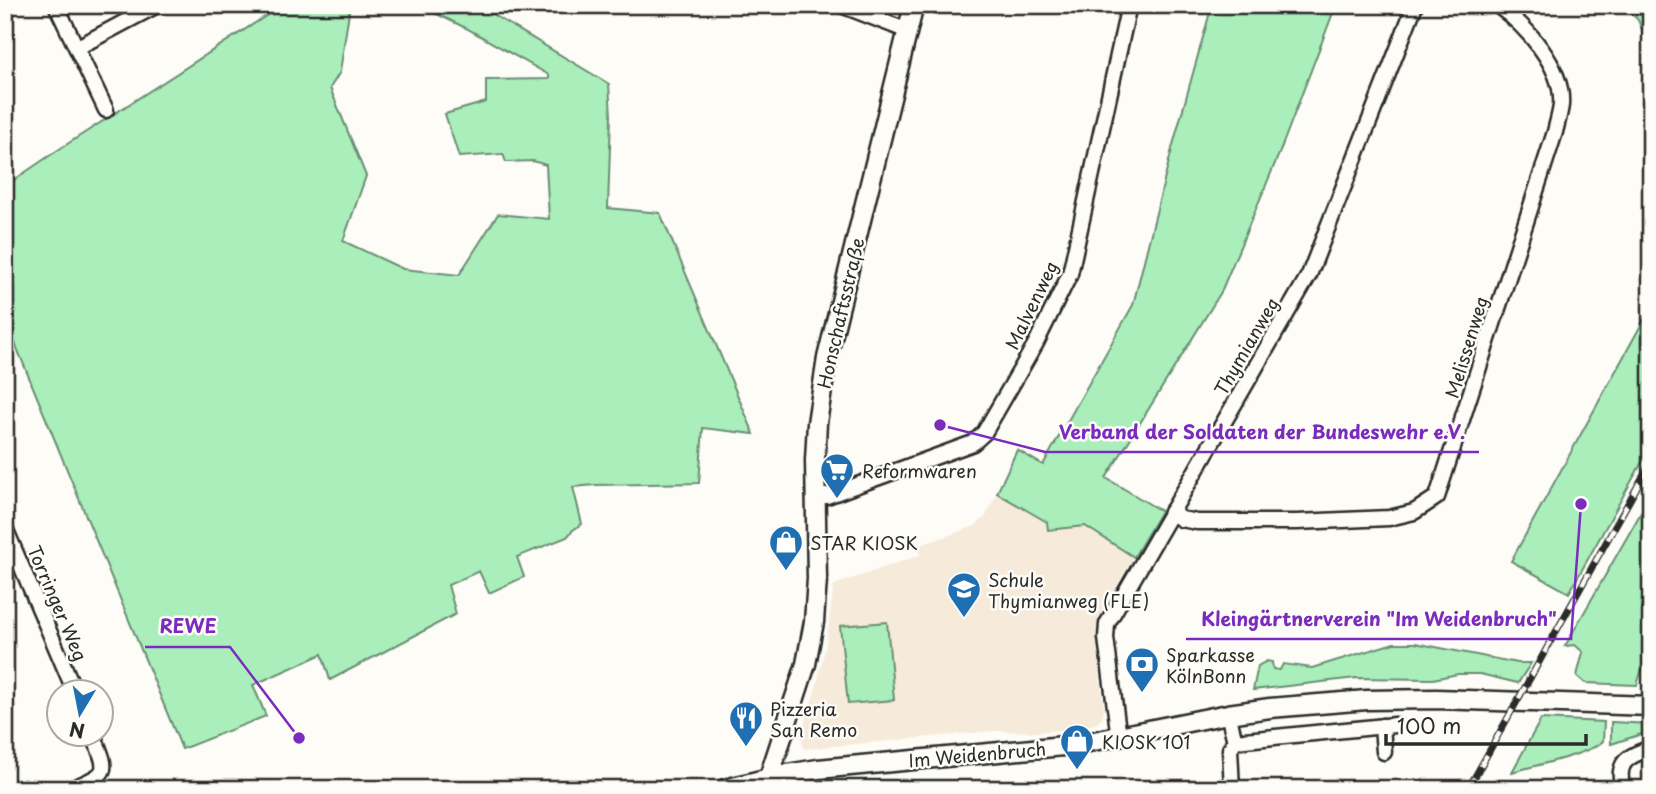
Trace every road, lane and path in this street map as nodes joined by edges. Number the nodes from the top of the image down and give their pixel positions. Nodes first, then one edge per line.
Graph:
1 (56, 5) edge
2 (157, 5) edge
3 (841, 5) edge
4 (914, 5) edge
5 (1129, 5) edge
6 (1415, 5) edge
7 (1497, 5) edge
8 (908, 30) junction
9 (78, 47) junction
10 (106, 110) dead end
11 (814, 496) junction
12 (1171, 512) junction
13 (5, 528) edge
14 (69, 678) edge
15 (1651, 706) edge
16 (1228, 715) junction
17 (1119, 738) junction
18 (1236, 741) junction
19 (99, 748) edge
20 (1651, 748) edge
21 (1384, 752) dead end
22 (768, 783) edge
23 (71, 789) edge
24 (725, 789) edge
25 (1232, 789) edge
26 (1623, 789) edge

1 - 9 street
2 - 9 street
3 - 8 street
4 - 8 street, Honschaftsstraße
5 - 11 street, Malvenweg
6 - 12 street, Thymianweg
7 - 12 street, Melissenweg
8 - 11 street, Honschaftsstraße
9 - 10 street
11 - 22 street, Honschaftsstraße
12 - 17 street, Thymianweg
13 - 14 street, Torringer Weg
15 - 16 street, Im Weidenbruch
16 - 17 street, Im Weidenbruch
16 - 18 street
17 - 22 street, Im Weidenbruch
18 - 21 street
18 - 25 street
19 - 23 street
20 - 26 street
22 - 24 street, Im Weidenbruch

